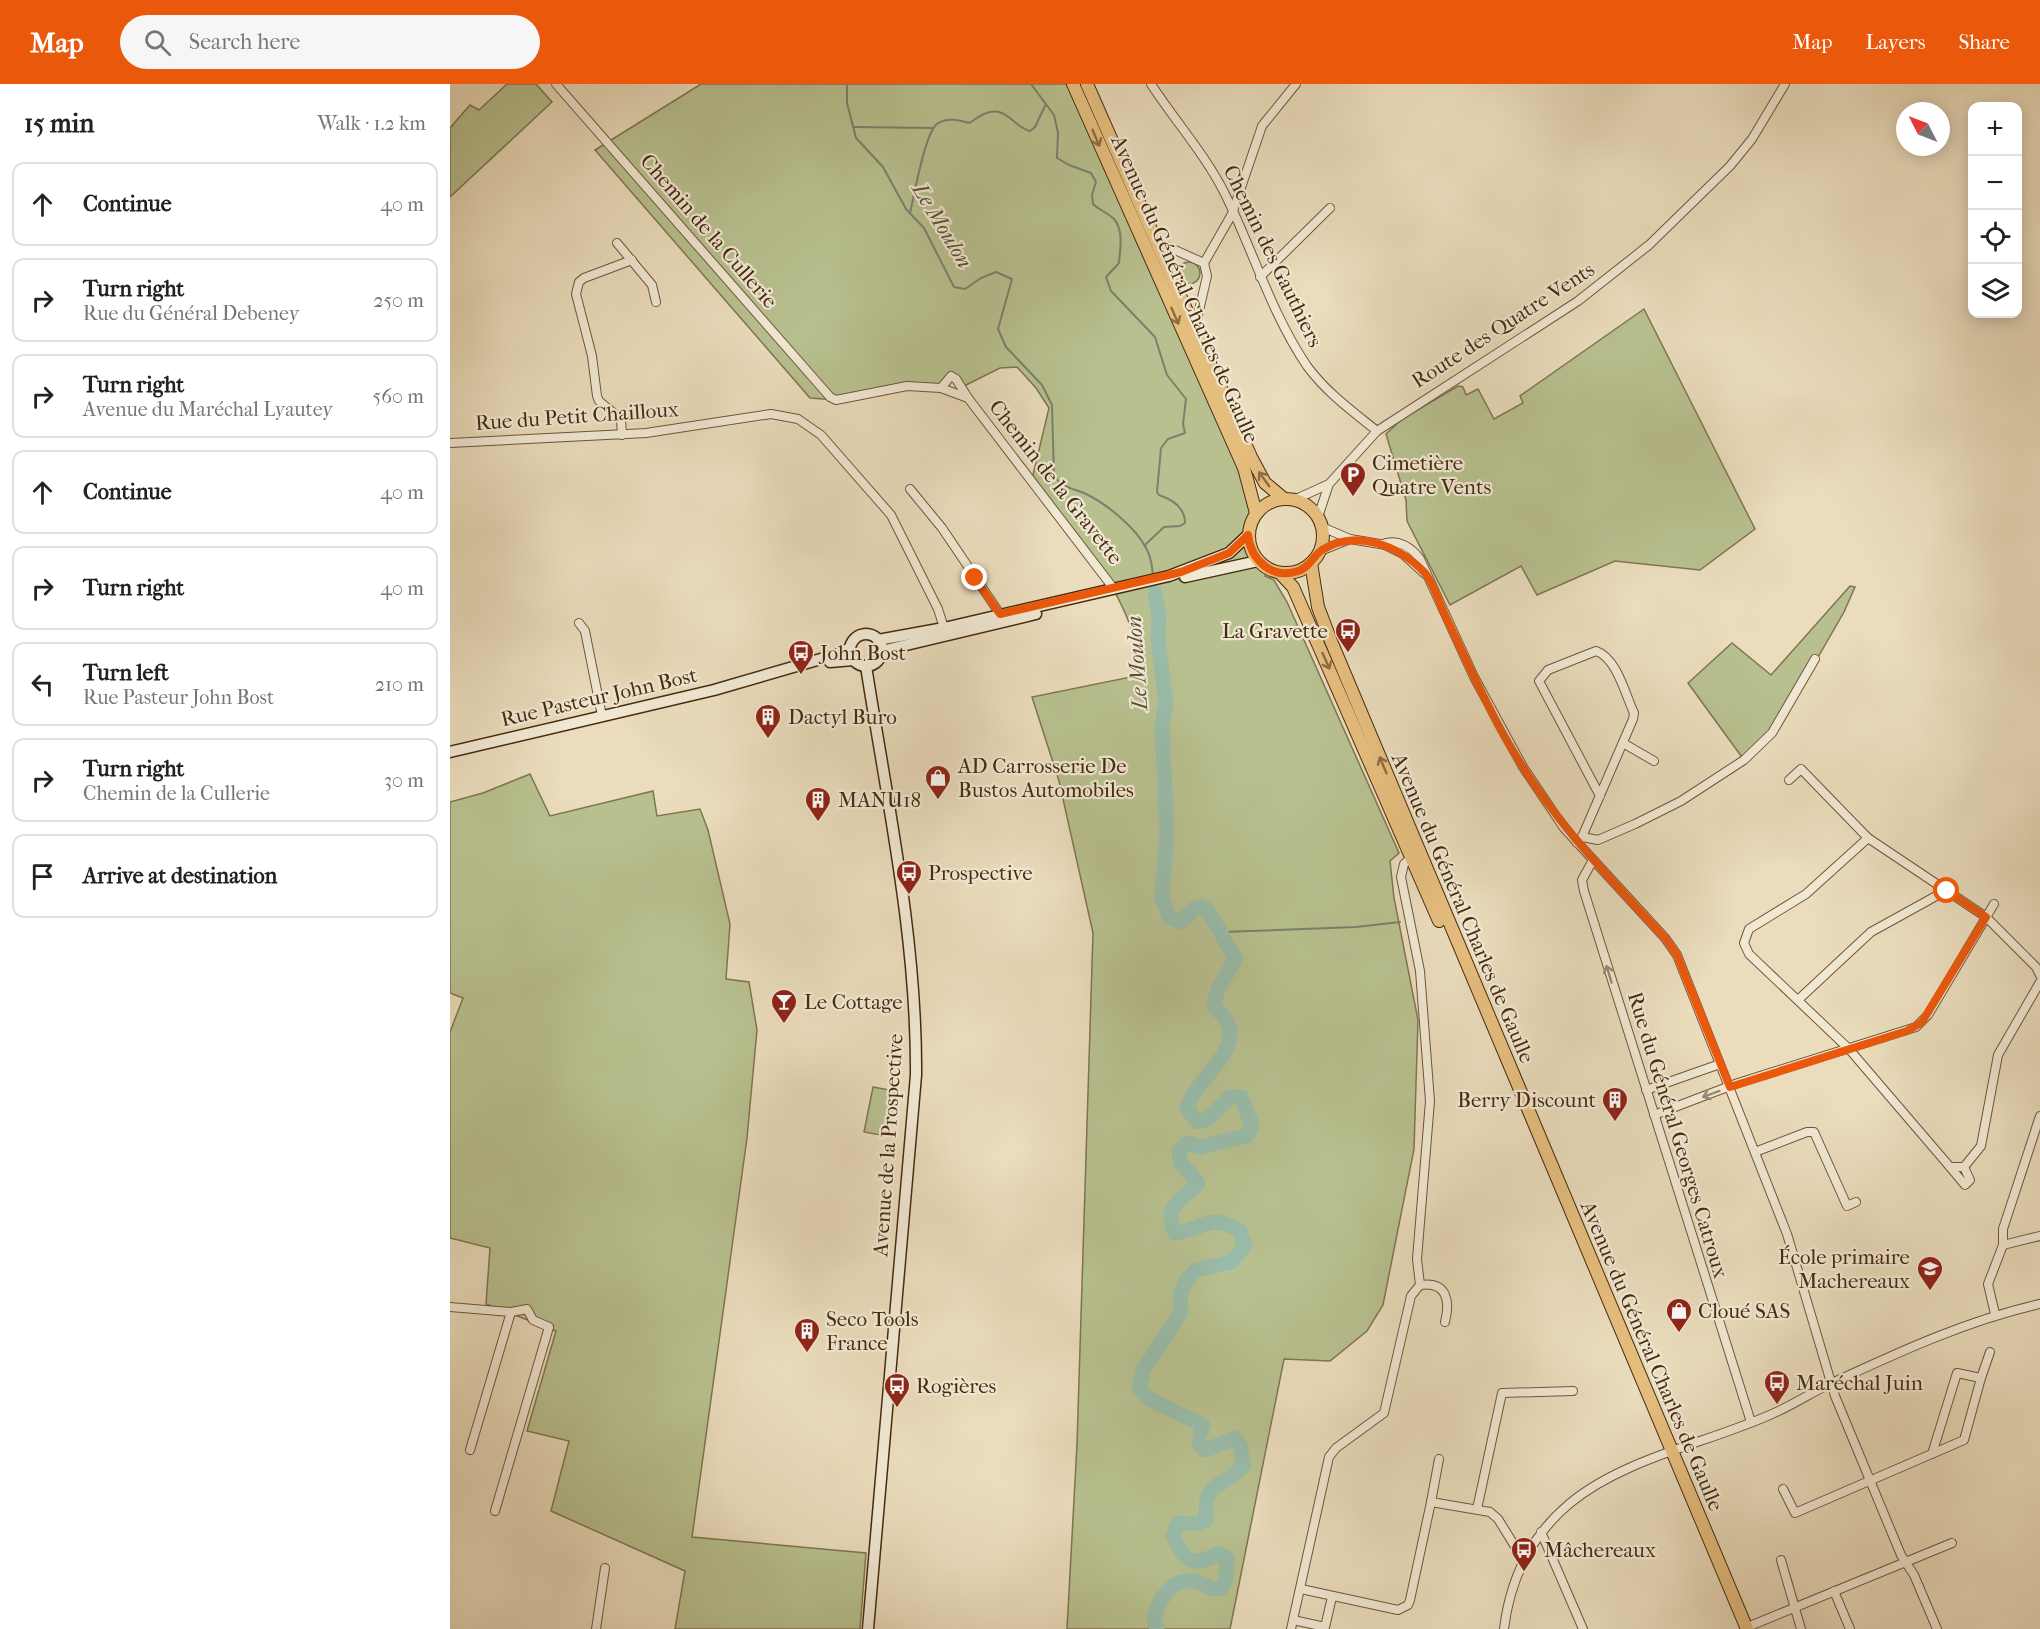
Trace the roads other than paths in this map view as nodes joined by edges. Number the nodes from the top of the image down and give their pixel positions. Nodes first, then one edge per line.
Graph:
1 (556, 84) edge
2 (1073, 84) edge
3 (1087, 84) edge
4 (1151, 84) edge
5 (1296, 84) edge
6 (1785, 84) edge
7 (1330, 208) dead end
8 (1232, 214) junction
9 (1157, 242) junction
10 (617, 243) dead end
11 (632, 260) junction
12 (1204, 263) junction
13 (1260, 277) junction
14 (656, 302) dead end
15 (1196, 328) junction
16 (941, 388) junction
17 (968, 398) junction
18 (836, 400) joint
19 (1377, 431) junction
20 (622, 435) junction
21 (450, 444) edge
22 (1329, 484) junction
23 (910, 489) dead end
24 (1289, 499) junction
25 (1256, 513) junction
26 (1320, 522) junction
27 (1248, 535) junction
28 (1350, 539) junction
29 (1383, 544) junction
30 (1320, 551) junction
31 (1258, 561) junction
32 (1311, 562) junction
33 (1280, 573) junction
34 (1425, 574) junction
35 (1170, 578) junction
36 (1142, 585) junction
37 (1114, 589) junction
38 (1000, 614) junction
39 (579, 623) dead end
40 (945, 632) junction
41 (880, 646) junction
42 (850, 648) junction
43 (1815, 659) dead end
44 (853, 660) junction
45 (866, 666) junction
46 (756, 679) junction
47 (602, 716) junction
48 (1623, 743) junction
49 (450, 752) edge
50 (1654, 761) dead end
51 (1790, 780) dead end
52 (1600, 796) junction
53 (1868, 838) junction
54 (1580, 840) junction
55 (1415, 855) junction
56 (1593, 860) junction
57 (1947, 891) junction
58 (1994, 904) dead end
59 (1986, 917) junction
60 (2040, 975) edge
61 (2040, 982) edge
62 (1798, 1000) junction
63 (1849, 1049) junction
64 (1720, 1064) junction
65 (1730, 1087) junction
66 (1646, 1090) junction
67 (1654, 1115) junction
68 (2040, 1116) edge
69 (1755, 1152) junction
70 (1950, 1167) junction
71 (1964, 1167) junction
72 (1856, 1202) dead end
73 (2040, 1236) edge
74 (2003, 1245) junction
75 (1420, 1285) junction
76 (2040, 1304) edge
77 (450, 1307) edge
78 (511, 1312) junction
79 (1995, 1314) junction
80 (1445, 1322) dead end
81 (1990, 1352) dead end
82 (1981, 1378) junction
83 (1831, 1383) junction
84 (1573, 1391) dead end
85 (1750, 1422) junction
86 (470, 1450) dead end
87 (1668, 1452) junction
88 (1932, 1454) junction
89 (1439, 1459) dead end
90 (1870, 1480) junction
91 (1783, 1489) dead end
92 (1431, 1502) junction
93 (1477, 1509) junction
94 (495, 1511) dead end
95 (1541, 1532) junction
96 (1952, 1543) dead end
97 (1780, 1560) dead end
98 (1524, 1561) junction
99 (1906, 1562) junction
100 (605, 1568) dead end
101 (1300, 1589) junction
102 (1834, 1591) junction
103 (1332, 1597) junction
104 (1795, 1609) junction
105 (1293, 1620) junction
106 (596, 1629) edge
107 (868, 1629) edge
108 (1291, 1629) edge
109 (1504, 1629) edge
110 (1583, 1629) edge
111 (1744, 1629) edge
112 (1801, 1629) edge
113 (1850, 1629) edge
114 (1937, 1629) edge

1 - 18 street, Chemin de la Cullerie
2 -> 25 main road, Avenue du Général Charles de Gaulle
3 - 9 main road, Avenue du Général Charles de Gaulle
4 - 8 street, Chemin des Gauthiers
5 - 8 street
6 - 19 street, Route des Quatre Vents
7 - 13 street
8 - 12 street
8 - 13 street, Chemin des Gauthiers
9 - 12 street
9 - 15 main road, Avenue du Général Charles de Gaulle
10 - 11 street
11 - 14 street
11 - 20 street
12 - 15 street
13 - 19 street, Chemin des Gauthiers
24 -> 15 main road, Avenue du Général Charles de Gaulle
16 - 17 street, Chemin de la Gravette
16 - 17 street, Chemin de la Gravette
16 - 18 street, Chemin de la Gravette
17 - 37 street, Chemin de la Gravette
19 - 22 street, Route des Quatre Vents
20 - 21 street, Rue du Petit Chailloux
20 - 40 street, Rue du Petit Chailloux
22 - 24 street
22 - 26 street
23 - 38 street
24 - 25 main road
24 - 26 main road, Avenue du Général Charles de Gaulle
25 - 27 main road
26 - 28 street
26 - 30 main road
27 - 31 main road
27 - 35 main road
28 - 29 street
28 - 30 street
29 - 34 street
29 - 34 street
30 - 32 main road
31 - 33 main road, Avenue du Général Charles de Gaulle
31 - 35 main road
32 - 33 main road
55 -> 32 main road, Avenue du Général Charles de Gaulle
33 -> 55 main road, Avenue du Général Charles de Gaulle
34 - 54 street
35 - 36 main road
36 - 37 main road
36 - 40 main road
37 - 38 main road
38 - 40 main road
39 - 47 street
40 - 41 main road
41 - 42 main road
41 - 45 main road
42 - 44 main road
42 - 46 main road, Rue Pasteur John Bost
43 - 54 street
44 - 45 main road
44 - 46 main road, Rue Pasteur John Bost
45 - 107 main road, Avenue de la Prospective
46 - 47 main road, Rue Pasteur John Bost
47 - 49 main road, Rue Pasteur John Bost
48 - 50 street
48 - 52 street
48 - 52 street
51 - 53 street
52 - 54 street
53 - 57 street
53 - 62 street
54 - 56 street
55 - 75 street
55 - 87 main road, Avenue du Général Charles de Gaulle
56 - 64 street
66 -> 56 street, Rue du Général Georges Catroux
57 - 59 street
57 - 62 street
58 - 59 street
59 - 60 street
59 - 63 street
61 - 71 street
62 - 63 street
63 - 65 street
63 - 70 street
64 - 65 street
64 - 66 street
65 -> 67 street
65 - 69 street
66 - 67 street, Rue du Général Georges Catroux
67 - 85 street, Rue du Général Georges Catroux
68 - 74 street
69 - 72 street
69 - 83 street
70 - 71 street
70 - 71 street
73 - 74 street
74 - 79 street
75 - 80 street
75 - 101 street
76 - 79 street
77 - 78 street
78 - 86 street
78 - 94 street
79 - 83 street
81 - 82 street
82 - 88 street
82 - 88 street
83 - 85 street
83 - 90 street
84 - 93 street
85 - 87 street
87 - 95 street
87 - 111 main road, Avenue du Général Charles de Gaulle
88 - 90 street
89 - 92 street
90 - 91 street
90 - 99 street
92 - 93 street
92 - 103 street
93 - 98 street
95 - 98 street
95 - 110 street
96 - 99 street
97 - 104 street
98 - 109 street
99 - 102 street
99 - 114 street
100 - 106 street
101 - 103 street
101 - 105 street
102 - 104 street
102 - 113 street
103 - 105 street
104 - 111 street
104 - 112 street
105 - 108 street

